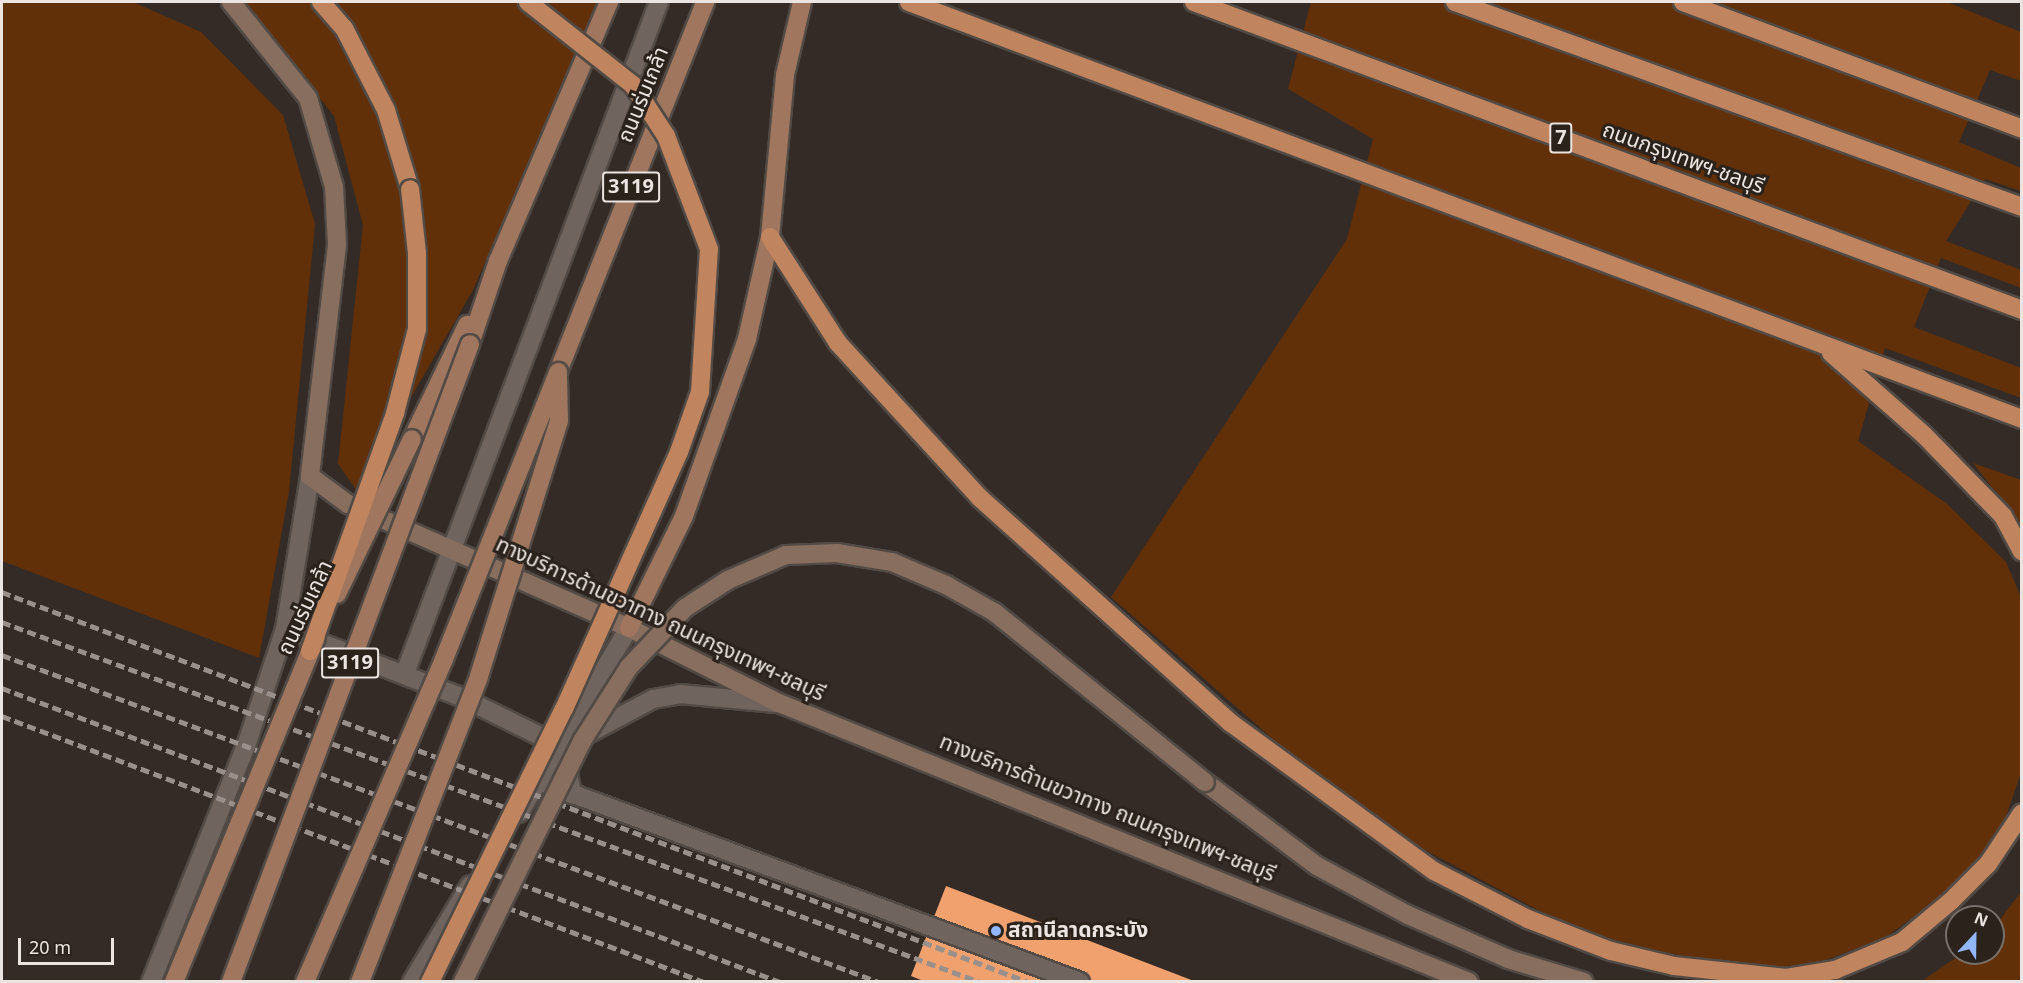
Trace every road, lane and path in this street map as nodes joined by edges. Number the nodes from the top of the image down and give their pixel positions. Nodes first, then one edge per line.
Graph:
1 (231, 2) edge
2 (321, 2) edge
3 (528, 2) edge
4 (609, 2) edge
5 (659, 2) edge
6 (705, 2) edge
7 (802, 2) edge
8 (909, 2) edge
9 (1194, 2) edge
10 (1455, 2) edge
11 (1683, 2) edge
12 (2022, 129) edge
13 (2022, 207) edge
14 (770, 237) junction
15 (498, 261) junction
16 (2022, 310) edge
17 (1826, 349) junction
18 (558, 372) junction
19 (2022, 419) edge
20 (310, 476) junction
21 (454, 550) junction
22 (2022, 551) edge
23 (629, 628) junction
24 (285, 629) junction
25 (310, 651) junction
26 (405, 673) junction
27 (779, 703) junction
28 (562, 747) junction
29 (541, 782) junction
30 (572, 794) junction
31 (2022, 813) edge
32 (152, 981) edge
33 (174, 981) edge
34 (231, 981) edge
35 (304, 981) edge
36 (360, 981) edge
37 (412, 981) edge
38 (430, 981) edge
39 (462, 981) edge
40 (1080, 981) edge
41 (1469, 981) edge
42 (1584, 981) edge

1 - 20 main road
2 - 25 highway, bridge
3 - 38 highway, bridge
4 - 15 main road, ถนนร่มเกล้า / 3119
5 - 21 street
6 - 18 main road, ถนนร่มเกล้า / 3119, bridge
7 - 14 main road
8 - 17 highway
9 - 16 highway, ถนนกรุงเทพฯ-ชลบุรี / 7
10 - 13 highway
11 - 12 highway
14 - 23 main road
14 - 31 highway
15 - 25 main road, ถนนร่มเกล้า, bridge
15 - 34 main road, ถนนร่มเกล้า / 3119, bridge
17 - 19 highway
17 - 22 highway
18 - 35 main road, ถนนร่มเกล้า / 3119, bridge
18 - 36 main road, ถนนร่มเกล้า, bridge
20 - 21 main road, ทางบริการด้านขวาทาง ถนนกรุงเทพฯ-ชลบุรี
20 - 24 street
21 - 23 main road, ทางบริการด้านขวาทาง ถนนกรุงเทพฯ-ชลบุรี
21 - 26 street
23 - 27 main road, ทางบริการด้านขวาทาง ถนนกรุงเทพฯ-ชลบุรี
23 - 28 street
24 - 26 street
24 - 32 street
25 - 33 main road, ถนนร่มเกล้า, bridge
26 - 28 street
27 - 28 street
27 - 41 main road, ทางบริการด้านขวาทาง ถนนกรุงเทพฯ-ชลบุรี
28 - 29 street
28 - 30 street
29 - 30 street
29 - 37 street
30 - 40 street
39 - 42 main road, bridge

